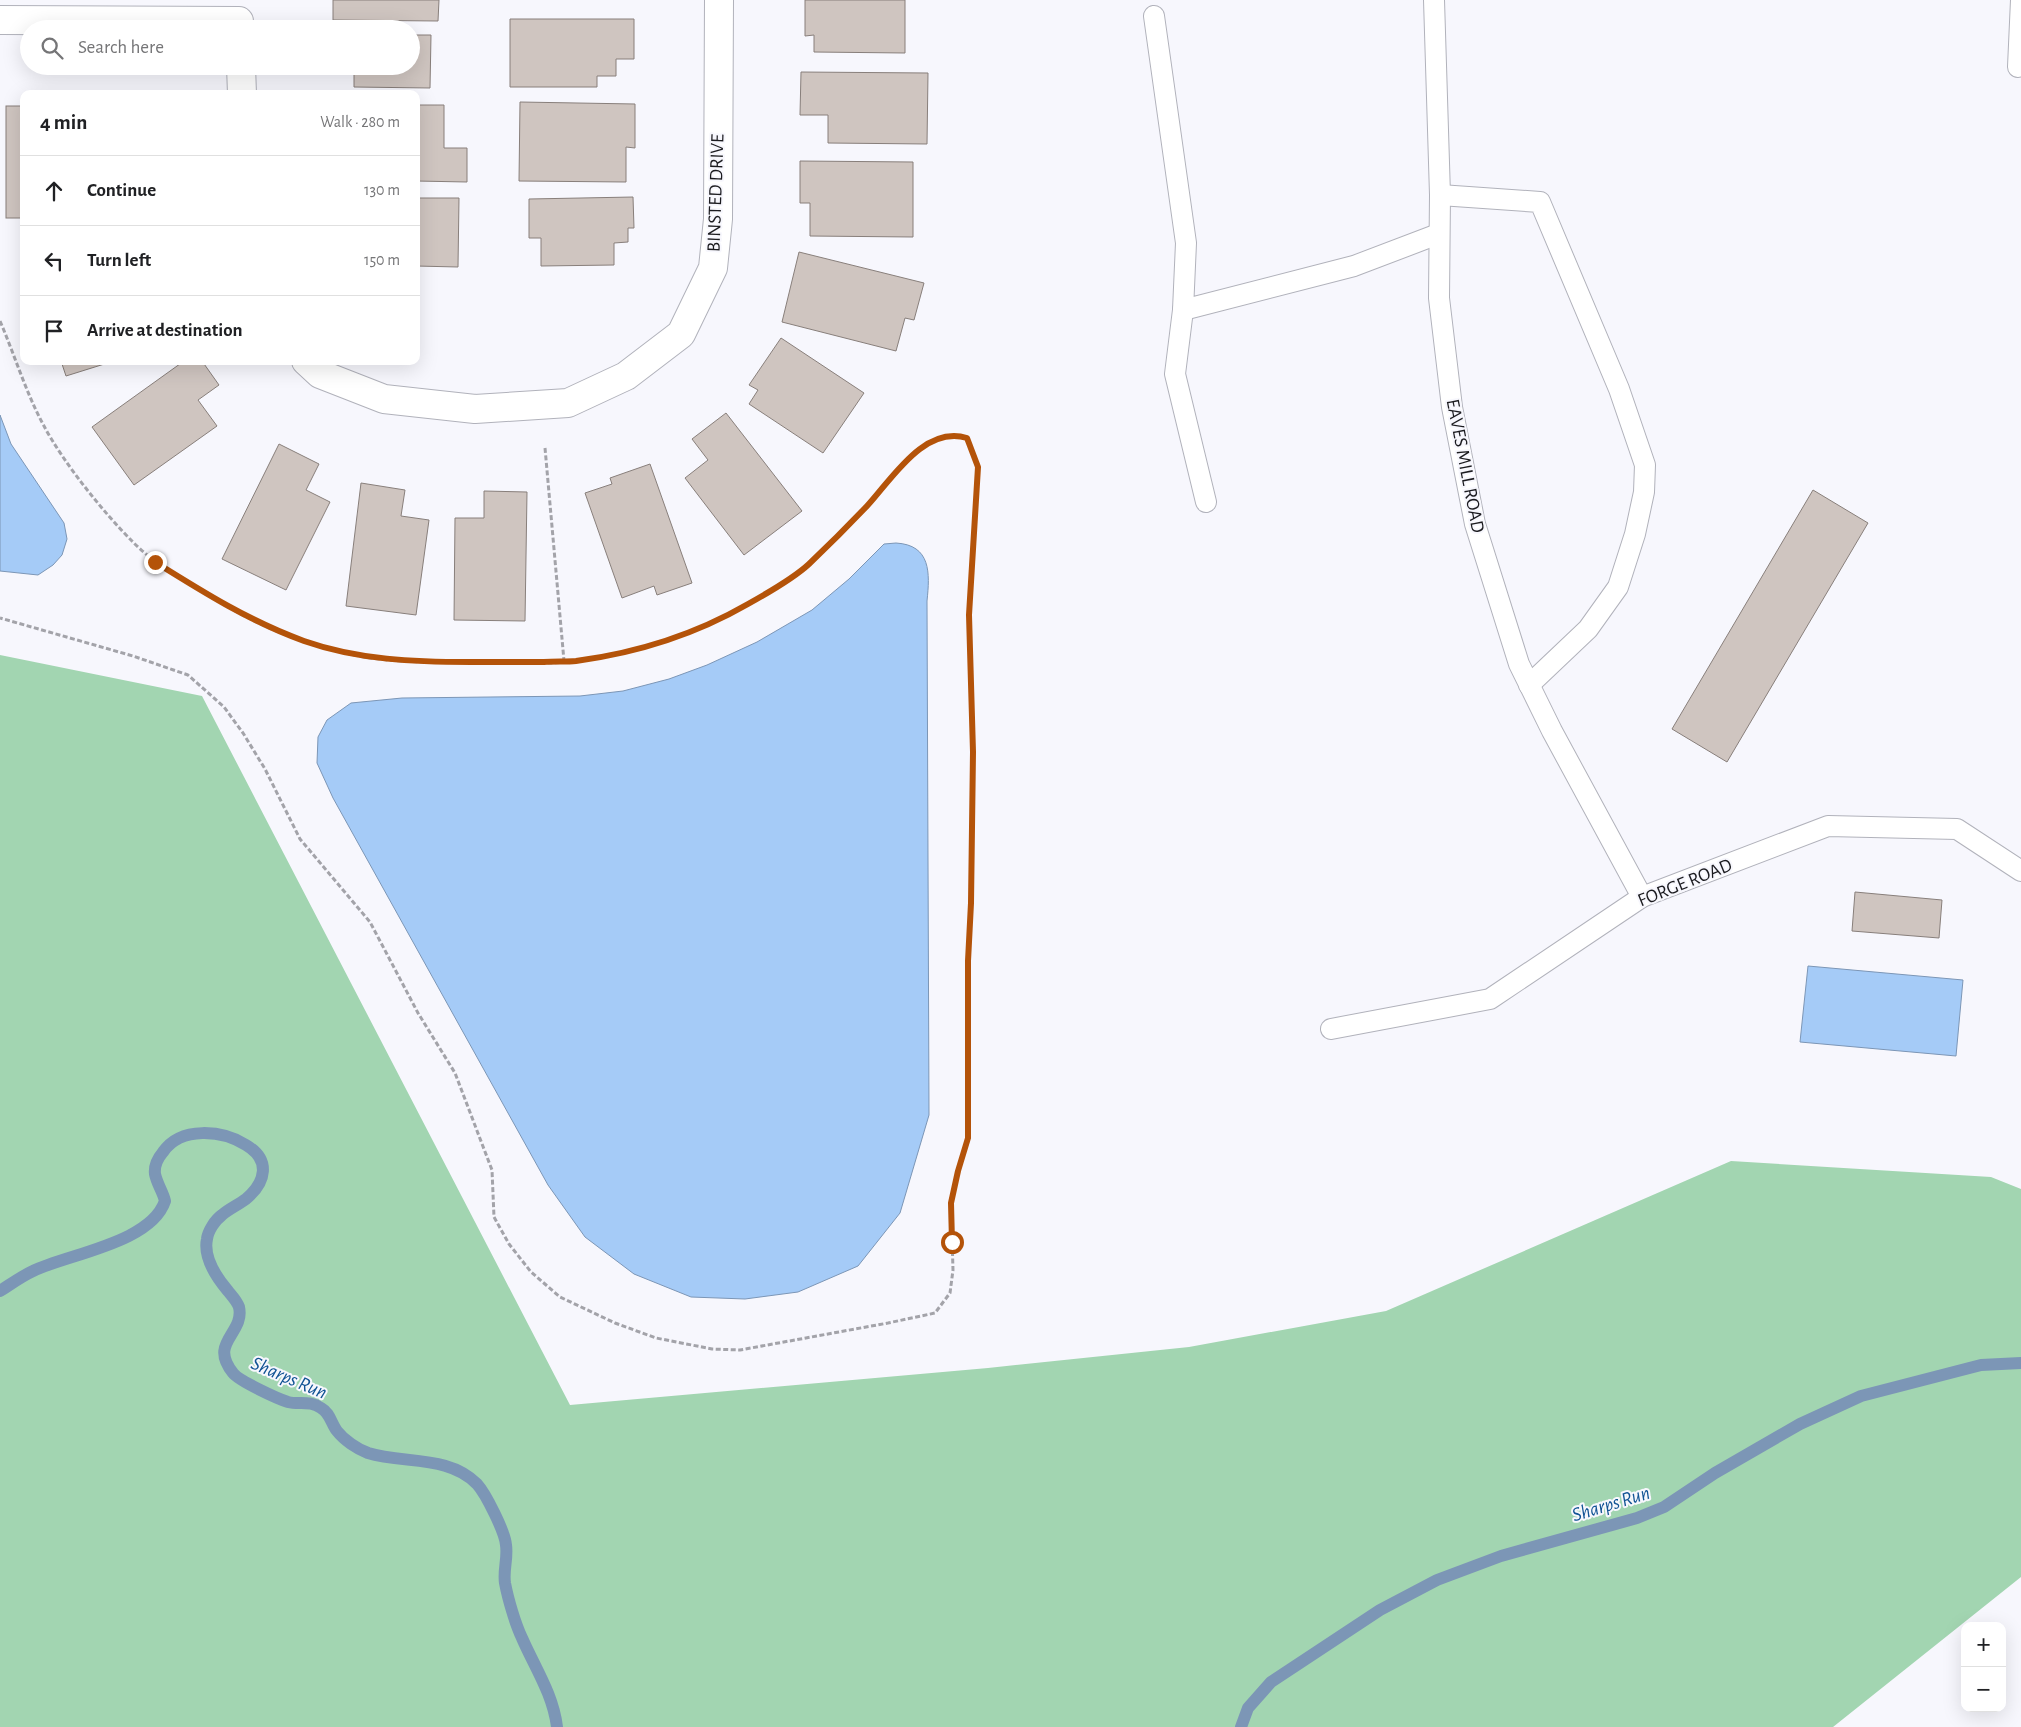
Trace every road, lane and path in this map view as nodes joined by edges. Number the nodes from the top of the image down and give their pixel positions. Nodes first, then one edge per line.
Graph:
1 (719, 0) edge
2 (1434, 0) edge
3 (2021, 0) edge
4 (1154, 16) dead end
5 (240, 17) edge
6 (0, 20) edge
7 (2018, 67) dead end
8 (241, 75) edge
9 (242, 90) edge
10 (1440, 195) junction
11 (1438, 234) junction
12 (1183, 310) junction
13 (0, 320) edge
14 (310, 365) edge
15 (545, 448) dead end
16 (1206, 502) dead end
17 (0, 618) edge
18 (564, 661) junction
19 (1529, 685) junction
20 (2021, 871) edge
21 (1642, 897) junction
22 (1331, 1029) dead end

1 - 14 street, BINSTED DRIVE
2 - 10 lane, EAVES MILL ROAD
3 - 7 lane
4 - 12 lane
5 - 6 street
8 - 9 street
10 - 11 lane, EAVES MILL ROAD
10 - 19 lane
11 - 12 lane
11 - 19 lane, EAVES MILL ROAD
12 - 16 lane
13 - 18 path
15 - 18 path
17 - 18 path
19 - 21 lane, EAVES MILL ROAD
20 - 21 lane, FORGE ROAD
21 - 22 lane, FORGE ROAD

